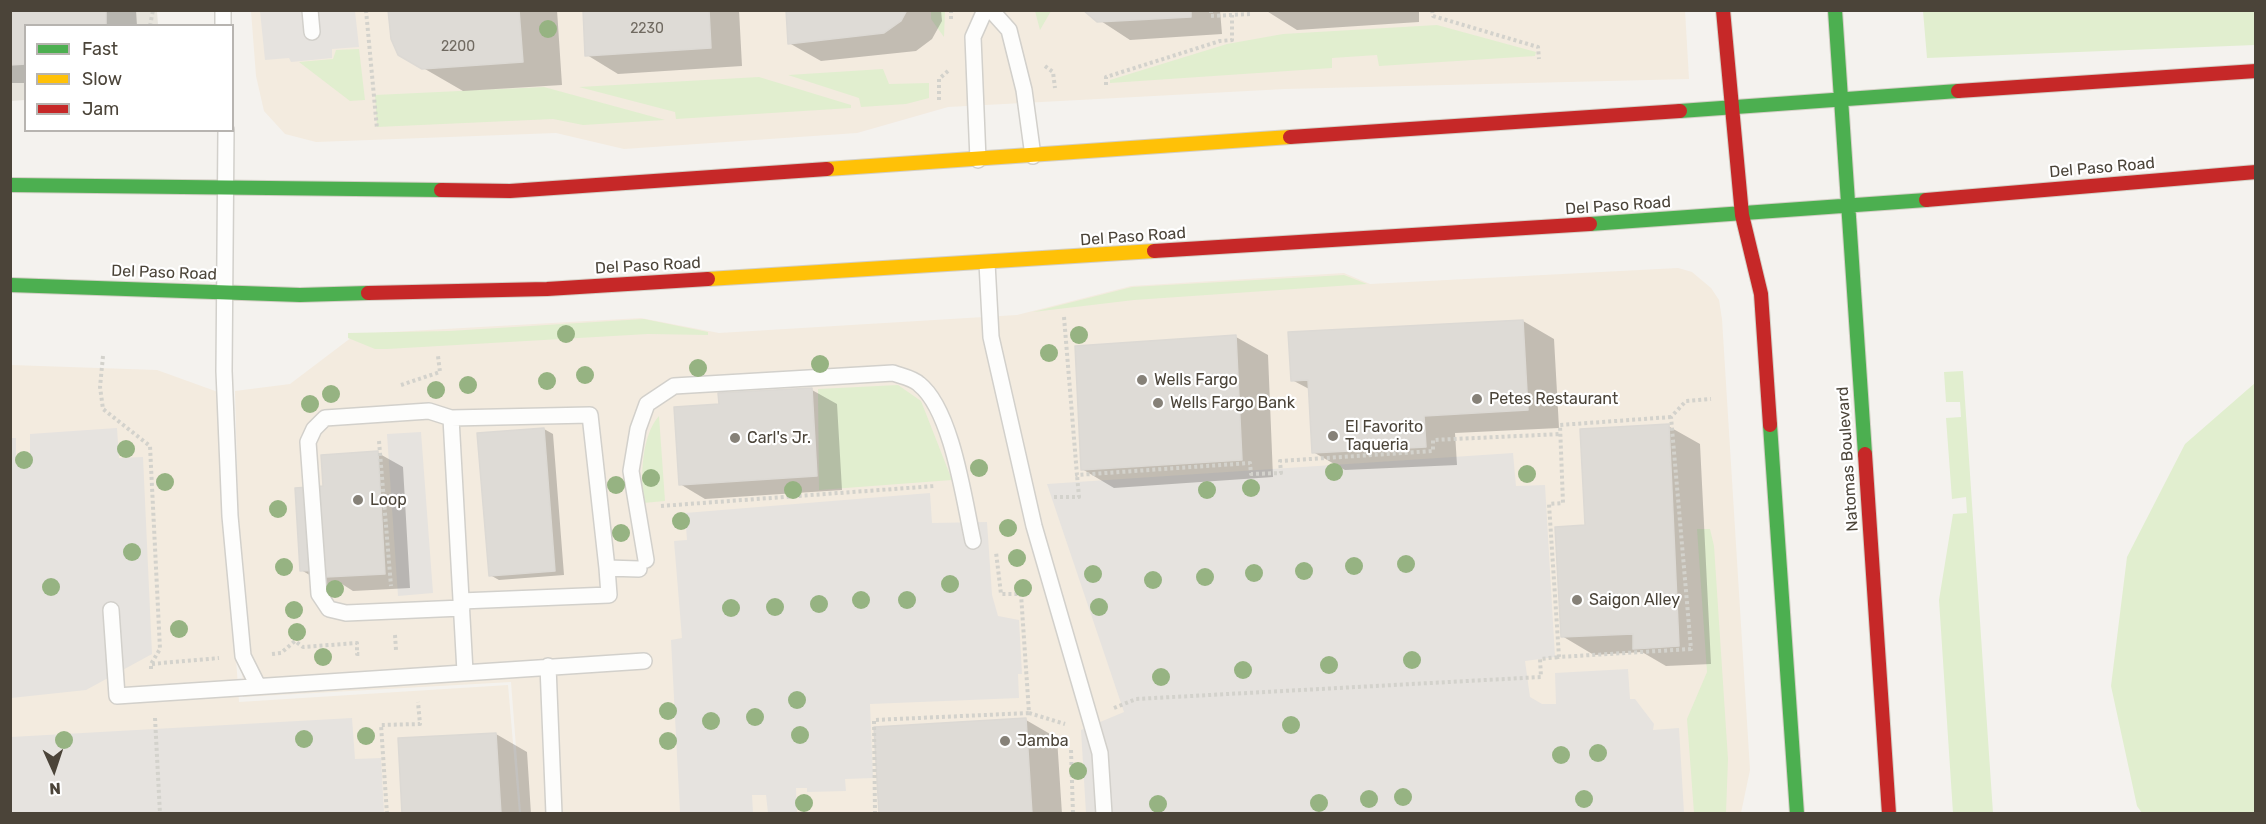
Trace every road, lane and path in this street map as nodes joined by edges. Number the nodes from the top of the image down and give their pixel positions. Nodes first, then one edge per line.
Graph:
1 (310, 10) edge
2 (366, 10) edge
3 (985, 10) edge
4 (991, 10) edge
5 (1211, 10) edge
6 (1250, 10) edge
7 (1432, 10) edge
8 (1723, 10) edge
9 (1835, 10) edge
10 (1232, 15) junction
11 (312, 32) dead end
12 (1539, 59) dead end
13 (2256, 71) edge
14 (1106, 85) dead end
15 (1841, 101) junction
16 (1730, 108) junction
17 (377, 129) dead end
18 (226, 132) edge
19 (1033, 156) junction
20 (978, 160) junction
21 (2256, 172) edge
22 (10, 185) edge
23 (226, 189) junction
24 (1847, 207) junction
25 (1742, 215) junction
26 (987, 263) junction
27 (10, 285) edge
28 (225, 292) junction
29 (1064, 317) dead end
30 (103, 356) dead end
31 (438, 356) dead end
32 (397, 387) dead end
33 (1711, 399) dead end
34 (377, 414) junction
35 (1671, 417) junction
36 (451, 418) junction
37 (1561, 434) junction
38 (961, 484) junction
39 (637, 508) junction
40 (973, 541) dead end
41 (996, 549) dead end
42 (607, 568) junction
43 (461, 604) junction
44 (111, 610) dead end
45 (393, 611) junction
46 (396, 650) dead end
47 (1559, 657) junction
48 (644, 661) dead end
49 (151, 664) dead end
50 (548, 666) junction
51 (465, 672) junction
52 (258, 686) junction
53 (1029, 713) junction
54 (1090, 718) junction
55 (1070, 748) dead end
56 (554, 813) edge
57 (875, 813) edge
58 (1073, 813) edge
59 (1104, 813) edge
60 (1797, 813) edge
61 (1890, 813) edge

1 - 11 lane
2 - 17 path
3 - 20 lane
4 - 19 lane
5 - 10 path
6 - 10 path
7 - 12 path
8 - 16 main road
9 - 15 main road, Natomas Boulevard
10 - 14 path
13 - 15 main road
15 - 16 main road
15 - 24 main road, Natomas Boulevard
16 - 19 main road
16 - 25 main road
18 - 23 lane
19 - 20 main road
20 - 23 main road
21 - 24 main road, Del Paso Road
22 - 23 main road
23 - 28 lane
24 - 25 main road, Del Paso Road
24 - 61 main road, Natomas Boulevard
25 - 26 main road, Del Paso Road
25 - 60 main road
26 - 28 main road, Del Paso Road
26 - 54 lane
27 - 28 main road, Del Paso Road
28 - 52 lane
29 - 37 path
30 - 49 path
31 - 32 path
33 - 35 path
34 - 36 lane
34 - 45 path
34 - 45 lane
35 - 37 path
35 - 47 path
36 - 42 lane
36 - 43 lane
37 - 47 path
38 - 39 path
38 - 39 lane
38 - 40 lane
39 - 42 lane
41 - 53 path
42 - 43 lane
43 - 45 lane
43 - 51 lane
44 - 52 lane
45 - 46 path
47 - 54 path
48 - 50 lane
50 - 51 lane
50 - 56 lane
51 - 52 lane
53 - 54 path
53 - 57 path
54 - 59 lane
55 - 58 path

